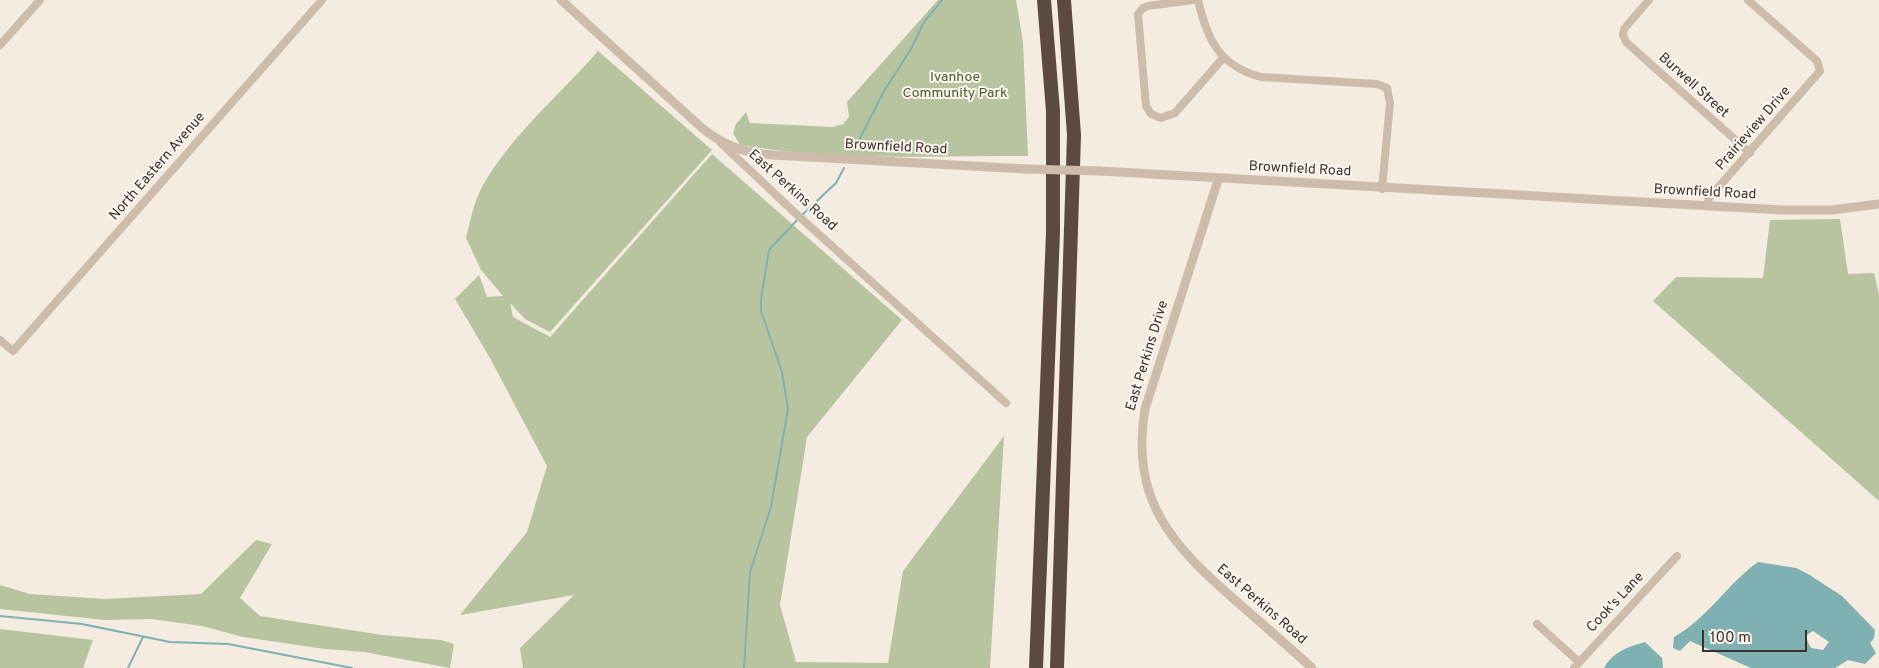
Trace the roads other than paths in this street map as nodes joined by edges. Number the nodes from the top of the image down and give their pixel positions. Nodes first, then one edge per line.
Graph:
1 (40, 0) edge
2 (322, 0) edge
3 (561, 0) edge
4 (1044, 0) edge
5 (1064, 0) edge
6 (1193, 0) edge
7 (1198, 0) edge
8 (1649, 0) edge
9 (1748, 0) edge
10 (0, 45) edge
11 (1224, 57) junction
12 (721, 143) junction
13 (1750, 153) junction
14 (1218, 180) junction
15 (1382, 189) junction
16 (1879, 204) edge
17 (1707, 206) junction
18 (0, 340) edge
19 (1006, 402) dead end
20 (1677, 556) dead end
21 (1193, 562) joint
22 (1537, 624) dead end
23 (1576, 665) edge
24 (1036, 668) edge
25 (1057, 668) edge
26 (1312, 668) edge

1 - 10 street
2 - 18 street, North Eastern Avenue
3 - 12 street, East Perkins Road
4 - 24 highway
5 - 25 highway
6 - 11 street
7 - 11 street
8 - 13 street, Burwell Street
9 - 13 street, Prairieview Drive
11 - 15 street
12 - 14 street, Brownfield Road, bridge
12 - 19 street, East Perkins Road
13 - 17 street, Prairieview Drive
14 - 15 street, Brownfield Road
14 - 21 street, East Perkins Drive
15 - 17 street, Brownfield Road
16 - 17 street, Brownfield Road
20 - 23 street, Cook's Lane
21 - 26 street, East Perkins Road
22 - 23 street

